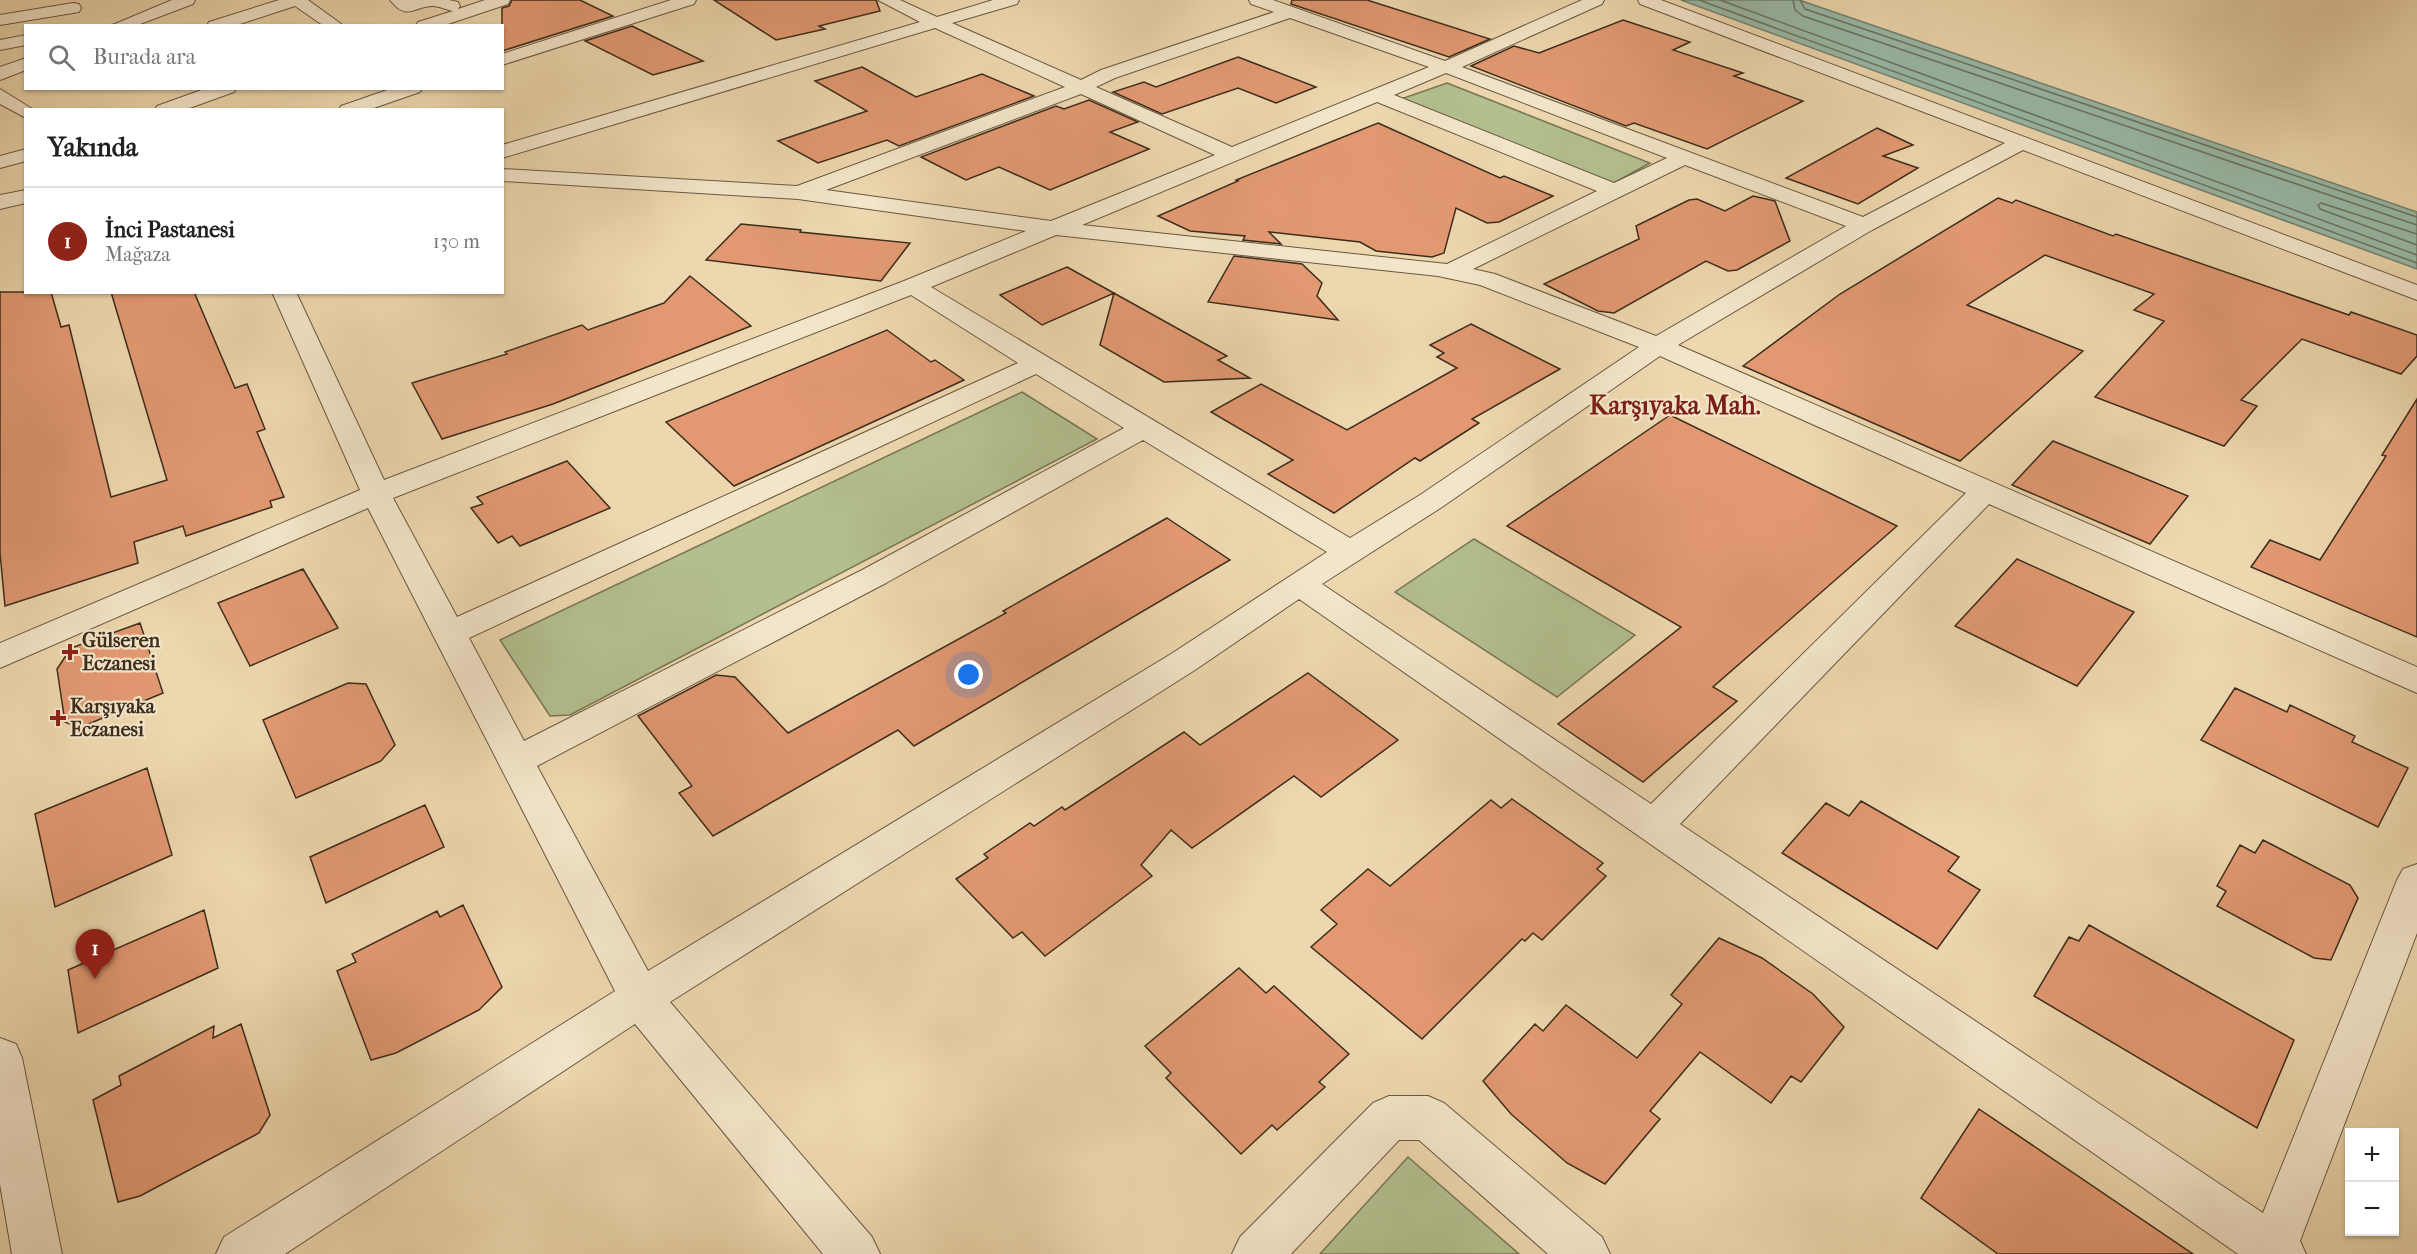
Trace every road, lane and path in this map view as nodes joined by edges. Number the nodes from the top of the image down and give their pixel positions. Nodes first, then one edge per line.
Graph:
1 (297, 0) edge
2 (398, 0) edge
3 (501, 0) edge
4 (688, 0) edge
5 (886, 0) edge
6 (1011, 0) edge
7 (1257, 0) edge
8 (1596, 0) edge
9 (1646, 0) edge
10 (182, 1) edge
11 (76, 4) edge
12 (471, 10) junction
13 (1290, 12) junction
14 (0, 20) edge
15 (937, 22) junction
16 (64, 24) edge
17 (125, 24) edge
18 (205, 24) edge
19 (221, 24) edge
20 (333, 24) edge
21 (430, 24) edge
22 (24, 40) edge
23 (0, 45) edge
24 (504, 59) edge
25 (24, 64) edge
26 (1446, 67) junction
27 (0, 74) edge
28 (24, 87) edge
29 (1082, 87) junction
30 (212, 90) edge
31 (407, 90) edge
32 (0, 95) edge
33 (1376, 95) junction
34 (161, 105) edge
35 (354, 108) edge
36 (24, 111) edge
37 (2021, 143) junction
38 (504, 151) edge
39 (1230, 154) junction
40 (1684, 157) junction
41 (508, 186) edge
42 (1615, 191) junction
43 (798, 193) junction
44 (24, 196) edge
45 (0, 202) edge
46 (1864, 225) junction
47 (1050, 228) junction
48 (1451, 271) junction
49 (913, 286) junction
50 (2417, 293) edge
51 (285, 294) edge
52 (1658, 346) junction
53 (1037, 364) junction
54 (1144, 428) junction
55 (1984, 491) junction
56 (376, 494) junction
57 (1350, 552) junction
58 (1299, 584) junction
59 (449, 634) junction
60 (0, 656) edge
61 (2417, 681) edge
62 (516, 761) junction
63 (1654, 826) junction
64 (2417, 880) edge
65 (640, 998) junction
66 (0, 1058) edge
67 (7, 1141) edge
68 (2275, 1252) edge
69 (37, 1254) edge
70 (241, 1254) edge
71 (855, 1254) edge
72 (1257, 1254) edge
73 (1585, 1254) edge

1 - 19 street
1 - 20 street
2 - 12 street
3 - 12 street
4 - 24 street
5 - 15 street
6 - 15 street
7 - 13 street
8 - 26 street
9 - 37 street
10 - 17 street
10 - 18 street
11 - 14 street
11 - 16 street
12 - 21 street
13 - 26 street
13 - 29 street
15 - 29 street
15 - 38 street
22 - 23 street
25 - 27 street
26 - 33 street
26 - 40 street
28 - 32 street
29 - 39 street
29 - 43 street
30 - 34 street
31 - 35 street
32 - 36 street
33 - 39 street
33 - 42 street
37 - 46 street
37 - 50 street
39 - 47 street
40 - 42 street
40 - 46 street
41 - 43 street
42 - 48 street
43 - 47 street
44 - 45 street
46 - 52 street
47 - 48 street
47 - 49 street
48 - 52 street
49 - 53 street
49 - 56 street
51 - 56 street
52 - 55 street
52 - 57 street
53 - 54 street
53 - 59 street
54 - 57 street
54 - 62 street
55 - 61 street
55 - 63 street
56 - 59 street
56 - 60 street
57 - 58 street
58 - 63 street
58 - 65 street
59 - 62 street
62 - 65 street
63 - 68 street
64 - 68 street
65 - 70 street
65 - 71 street
66 - 67 street
67 - 69 street
72 - 73 street

